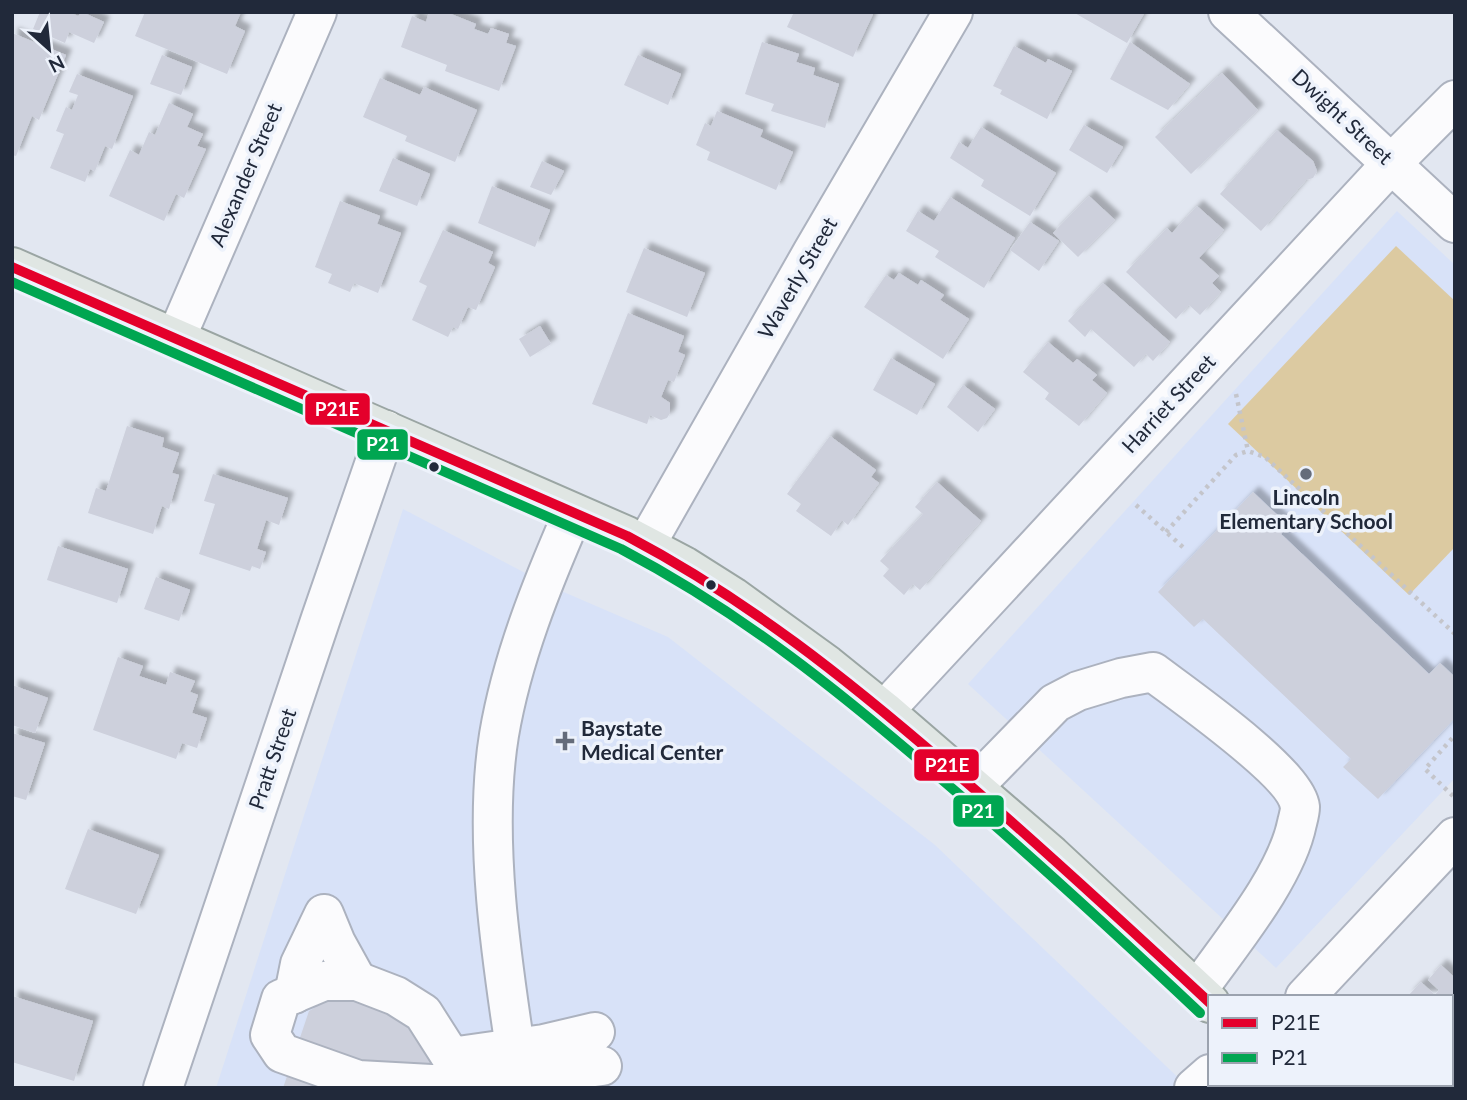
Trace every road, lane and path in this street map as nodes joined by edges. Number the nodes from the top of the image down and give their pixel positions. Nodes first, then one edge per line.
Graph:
1 (317, 12) edge
2 (953, 12) edge
3 (1228, 12) edge
4 (1455, 100) edge
5 (1392, 163) junction
6 (1455, 223) edge
7 (12, 267) edge
8 (176, 338) junction
9 (1236, 394) dead end
10 (386, 430) junction
11 (1248, 451) junction
12 (1136, 505) dead end
13 (573, 513) junction
14 (1166, 532) junction
15 (645, 546) junction
16 (1185, 549) dead end
17 (1455, 634) edge
18 (884, 710) junction
19 (1455, 735) edge
20 (974, 786) junction
21 (1453, 796) dead end
22 (1455, 837) edge
23 (357, 981) junction
24 (294, 994) junction
25 (1307, 995) edge
26 (1204, 997) edge
27 (598, 1049) dead end
28 (449, 1071) junction
29 (519, 1073) edge
30 (1208, 1076) edge
31 (163, 1088) edge
32 (1194, 1088) edge

1 - 8 street, Alexander Street
2 - 15 street, Waverly Street
3 - 5 street, Dwight Street
4 - 5 street, Harriet Street
5 - 6 street, Dwight Street
5 - 18 street, Harriet Street
7 - 8 main road
8 - 10 main road
9 - 11 path
10 - 13 main road
10 - 31 street, Pratt Street
11 - 14 path
11 - 17 path
12 - 14 path
13 - 15 main road
13 - 29 street
14 - 16 path
15 - 18 main road
18 - 20 main road
19 - 21 path
20 - 26 main road
20 - 26 street
22 - 25 street
23 - 24 street
23 - 24 street
23 - 28 street
24 - 28 street
27 - 29 street
28 - 29 street
30 - 32 street

